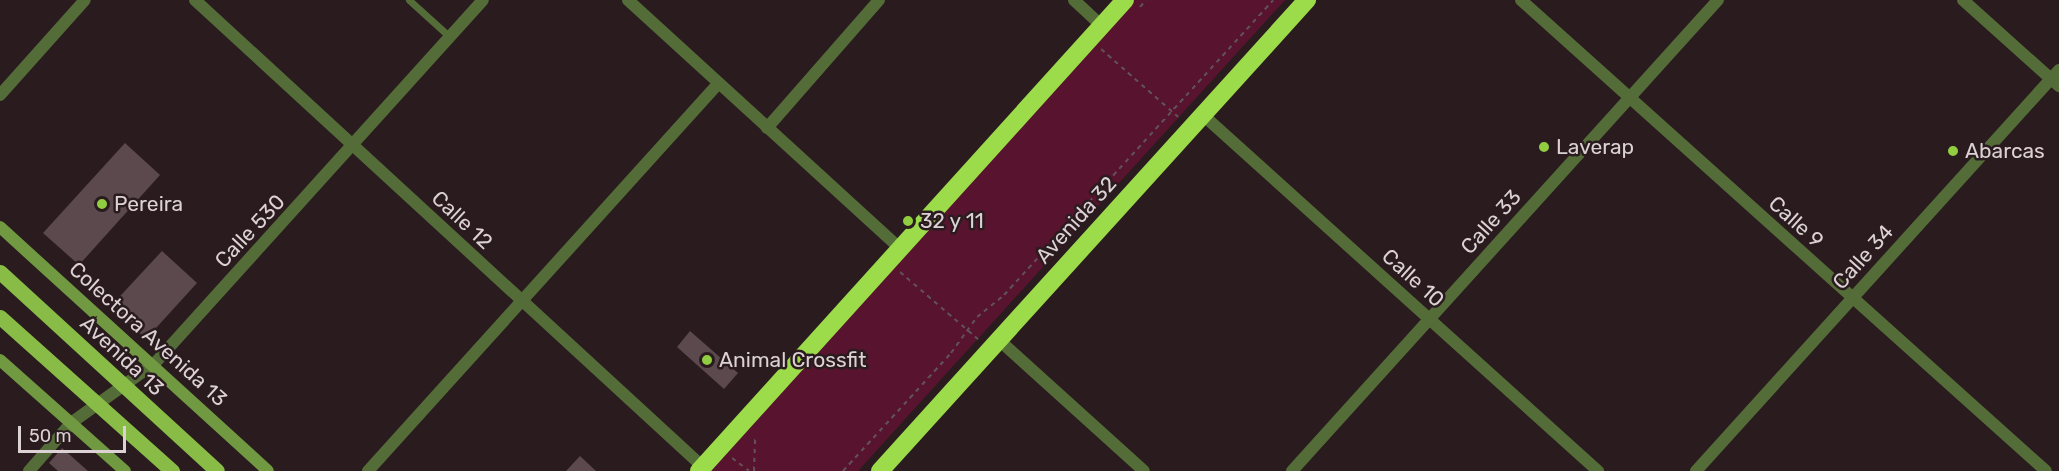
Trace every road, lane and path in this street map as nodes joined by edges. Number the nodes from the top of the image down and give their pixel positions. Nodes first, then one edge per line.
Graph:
1 (85, 0) edge
2 (195, 0) edge
3 (409, 0) edge
4 (483, 0) edge
5 (628, 0) edge
6 (879, 0) edge
7 (1074, 0) edge
8 (1125, 0) edge
9 (1273, 0) edge
10 (1307, 0) edge
11 (1521, 0) edge
12 (1718, 0) edge
13 (1963, 0) edge
14 (1096, 33) junction
15 (450, 37) junction
16 (2056, 78) edge
17 (717, 85) junction
18 (0, 95) edge
19 (1630, 98) junction
20 (1172, 112) junction
21 (1203, 115) junction
22 (767, 128) junction
23 (1190, 128) junction
24 (355, 146) junction
25 (0, 227) edge
26 (895, 256) junction
27 (0, 272) edge
28 (1852, 298) junction
29 (520, 301) junction
30 (0, 317) edge
31 (1430, 319) junction
32 (968, 329) junction
33 (994, 345) junction
34 (0, 360) edge
35 (155, 363) junction
36 (123, 386) junction
37 (96, 405) junction
38 (71, 423) junction
39 (720, 449) junction
40 (701, 469) edge
41 (29, 471) edge
42 (124, 471) edge
43 (172, 471) edge
44 (217, 471) edge
45 (268, 471) edge
46 (368, 471) edge
47 (749, 471) edge
48 (843, 471) edge
49 (880, 471) edge
50 (1144, 471) edge
51 (1293, 471) edge
52 (1598, 471) edge
53 (1696, 471) edge
54 (2046, 471) edge

1 - 18 street
2 - 24 street, Calle 12
3 - 15 lane
4 - 15 street, Calle 530
5 - 17 street
6 - 22 street
7 - 14 street
8 - 14 highway
9 - 20 path
10 - 21 highway, Avenida 32
11 - 19 street, Calle 9
12 - 19 street, Calle 33
13 - 16 street
14 - 20 path
14 - 26 highway
15 - 24 street, Calle 530
16 - 28 street, Calle 34
17 - 22 street
17 - 29 street
19 - 28 street, Calle 9
19 - 31 street, Calle 33
20 - 23 path
20 - 32 path
21 - 23 highway, Avenida 32
21 - 31 street, Calle 10
22 - 26 street
23 - 33 highway, Avenida 32
24 - 29 street, Calle 12
24 - 35 street, Calle 530
25 - 35 street, Colectora Avenida 13
26 - 32 path
26 - 39 highway
27 - 36 main road, Avenida 13
28 - 53 street, Calle 34
28 - 54 street, Calle 9
29 - 40 street, Calle 12
29 - 46 street
30 - 37 main road
31 - 51 street, Calle 33
31 - 52 street, Calle 10
32 - 33 path
32 - 48 path
33 - 49 highway, Avenida 32
33 - 50 street
34 - 38 street
35 - 36 street, Calle 530
35 - 45 street, Colectora Avenida 13
36 - 37 street, Calle 530
36 - 44 main road, Avenida 13
37 - 38 street, Calle 530
37 - 43 main road
38 - 41 street, Calle 530
38 - 42 street
39 - 40 highway
39 - 47 path

